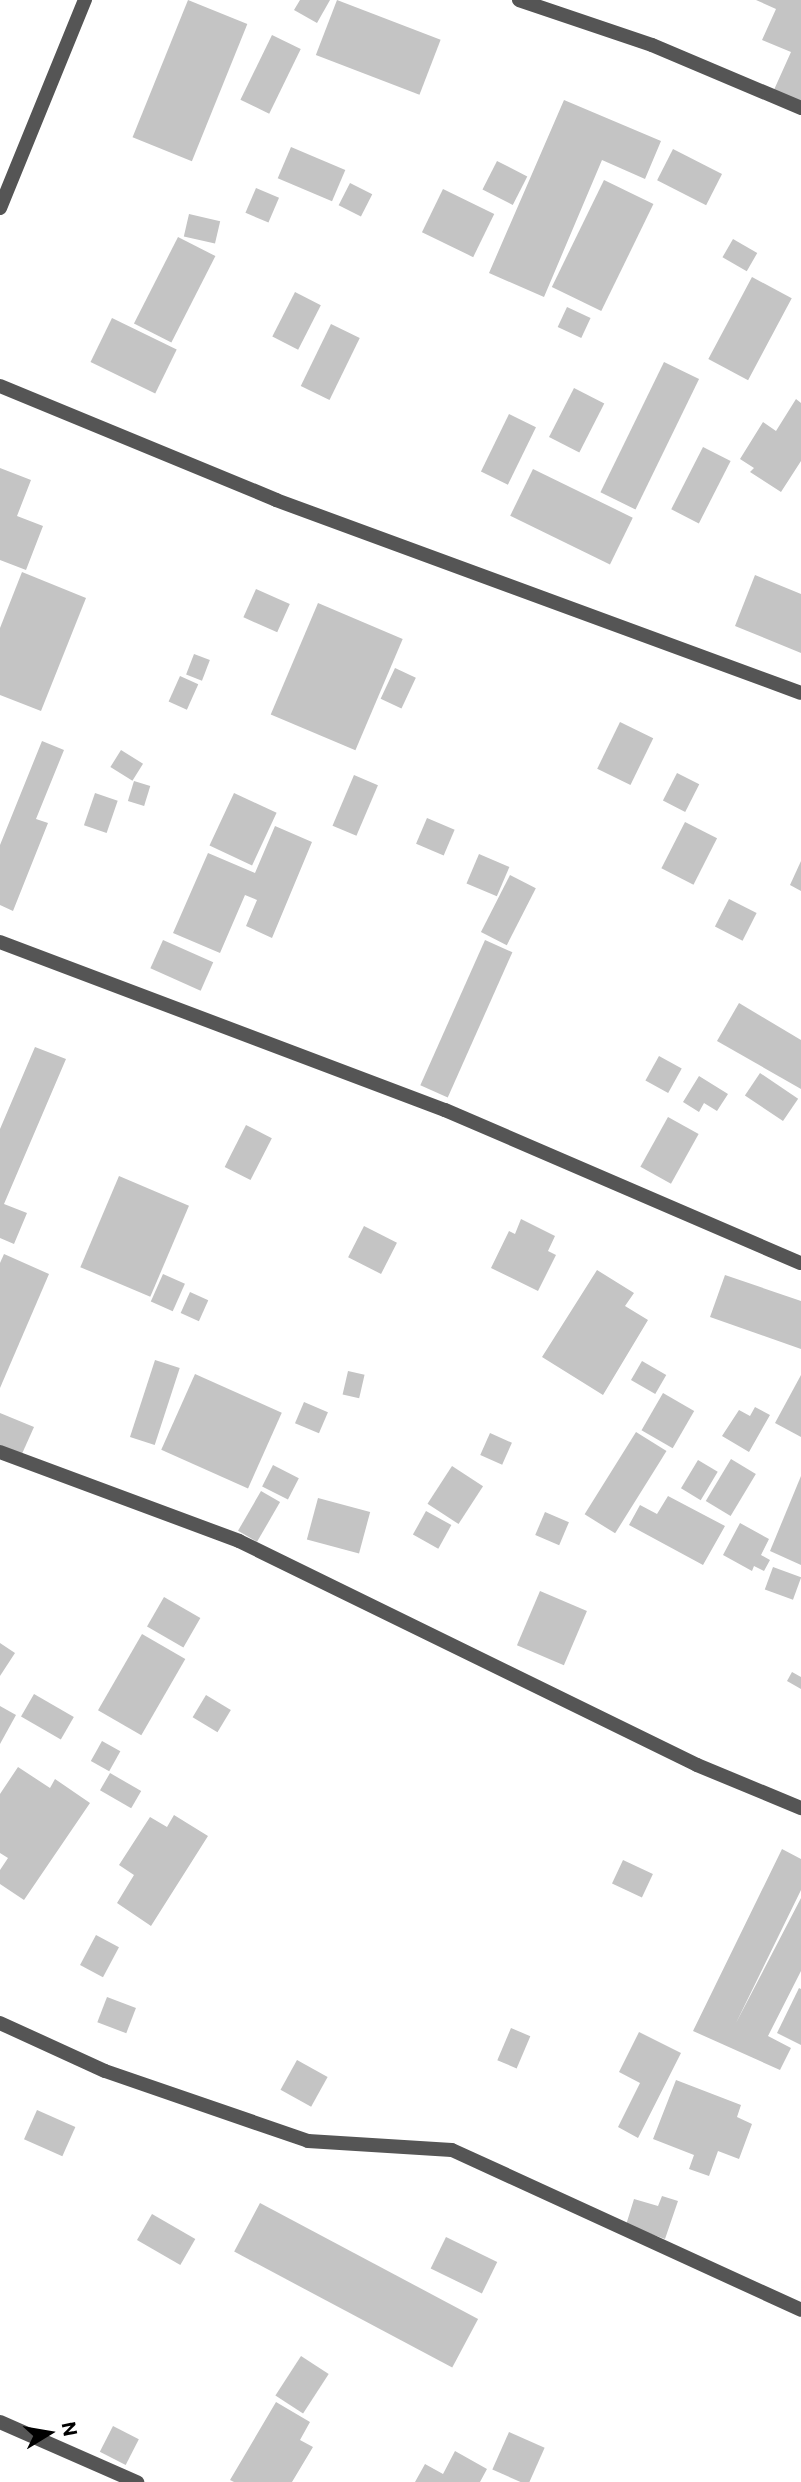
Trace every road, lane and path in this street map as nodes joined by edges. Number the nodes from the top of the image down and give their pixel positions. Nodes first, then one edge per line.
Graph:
1 (85, 0) edge
2 (519, 0) edge
3 (801, 108) edge
4 (0, 208) edge
5 (0, 386) edge
6 (801, 693) edge
7 (0, 942) edge
8 (801, 1264) edge
9 (0, 1452) edge
10 (801, 1808) edge
11 (0, 2023) edge
12 (801, 2311) edge
13 (0, 2422) edge
14 (137, 2482) edge

1 - 4 street
2 - 3 street
5 - 6 street
7 - 8 street
9 - 10 street
11 - 12 street
13 - 14 street

